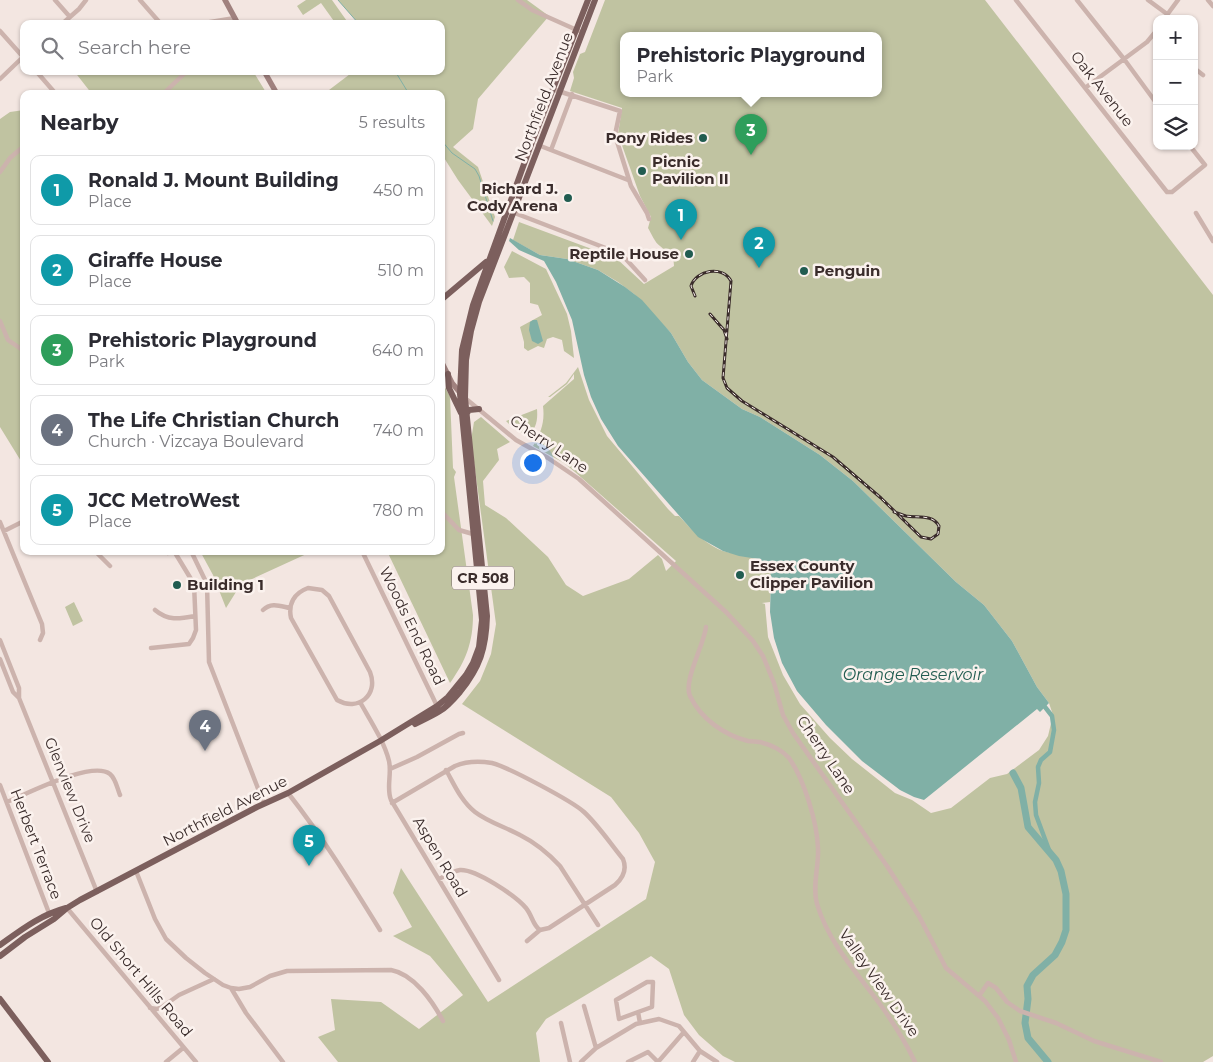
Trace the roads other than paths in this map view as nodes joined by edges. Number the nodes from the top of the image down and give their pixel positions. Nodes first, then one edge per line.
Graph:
1 (55, 0) edge
2 (86, 0) edge
3 (140, 0) edge
4 (226, 0) edge
5 (518, 0) edge
6 (588, 0) edge
7 (595, 0) edge
8 (1016, 0) edge
9 (1078, 0) edge
10 (1148, 0) edge
11 (1178, 0) edge
12 (1208, 0) edge
13 (1213, 6) edge
14 (1164, 15) edge
15 (1167, 15) edge
16 (70, 17) junction
17 (67, 20) edge
18 (158, 20) edge
19 (236, 20) edge
20 (0, 31) edge
21 (579, 31) junction
22 (1153, 35) edge
23 (20, 53) edge
24 (1124, 59) junction
25 (20, 61) edge
26 (1198, 71) edge
27 (39, 75) edge
28 (183, 75) edge
29 (266, 75) edge
30 (1203, 75) dead end
31 (0, 79) edge
32 (1085, 88) junction
33 (53, 90) edge
34 (167, 90) edge
35 (275, 90) edge
36 (556, 90) junction
37 (572, 94) junction
38 (1153, 99) edge
39 (532, 142) junction
40 (540, 145) junction
41 (20, 149) edge
42 (551, 150) junction
43 (1193, 150) edge
44 (0, 172) edge
45 (629, 181) junction
46 (507, 210) junction
47 (514, 213) junction
48 (1196, 213) dead end
49 (649, 219) dead end
50 (1213, 240) edge
51 (489, 259) junction
52 (488, 272) junction
53 (644, 280) dead end
54 (445, 297) edge
55 (0, 321) edge
56 (20, 348) edge
57 (445, 368) edge
58 (448, 374) junction
59 (463, 396) junction
60 (479, 409) junction
61 (464, 415) junction
62 (445, 515) edge
63 (0, 522) edge
64 (20, 523) edge
65 (4, 531) junction
66 (473, 534) junction
67 (99, 555) edge
68 (175, 555) edge
69 (193, 555) edge
70 (364, 555) edge
71 (110, 566) dead end
72 (290, 608) junction
73 (155, 610) dead end
74 (263, 610) dead end
75 (195, 616) junction
76 (706, 627) dead end
77 (0, 640) edge
78 (40, 640) dead end
79 (151, 648) dead end
80 (0, 659) edge
81 (19, 698) junction
82 (360, 702) junction
83 (438, 709) junction
84 (463, 733) dead end
85 (380, 741) junction
86 (390, 769) junction
87 (446, 770) junction
88 (54, 783) junction
89 (0, 785) edge
90 (288, 793) junction
91 (120, 795) dead end
92 (7, 802) junction
93 (392, 803) junction
94 (264, 804) junction
95 (136, 872) junction
96 (439, 879) junction
97 (97, 892) junction
98 (585, 904) junction
99 (67, 908) junction
100 (49, 913) junction
101 (598, 925) dead end
102 (380, 930) dead end
103 (540, 930) junction
104 (30, 934) junction
105 (527, 941) dead end
106 (0, 945) edge
107 (0, 956) edge
108 (214, 979) junction
109 (499, 980) dead end
110 (231, 988) junction
111 (979, 996) junction
112 (0, 999) edge
113 (584, 1006) dead end
114 (150, 1008) junction
115 (638, 1012) junction
116 (443, 1021) dead end
117 (561, 1023) dead end
118 (640, 1023) junction
119 (684, 1032) junction
120 (184, 1048) junction
121 (596, 1048) junction
122 (700, 1051) junction
123 (48, 1062) edge
124 (166, 1062) edge
125 (196, 1062) edge
126 (283, 1062) edge
127 (570, 1062) edge
128 (581, 1062) edge
129 (628, 1062) edge
130 (658, 1062) edge
131 (693, 1062) edge
132 (717, 1062) edge
133 (915, 1062) edge
134 (1016, 1062) edge
135 (1161, 1062) edge

1 - 16 street
2 - 16 street
3 - 18 street
4 - 19 main road
5 - 21 street
6 - 21 main road, Northfield Avenue / CR 508
7 - 21 main road, Northfield Avenue / CR 508
8 - 32 street, Oak Avenue
9 - 24 street
10 - 14 street
11 - 15 street
12 - 13 street
16 - 17 street
20 - 23 street
21 - 36 main road, Northfield Avenue / CR 508
22 - 24 street
24 - 32 street
24 - 38 street
25 - 31 street
26 - 30 street
27 - 33 street
28 - 34 street
29 - 35 main road
32 - 43 street, Oak Avenue
36 - 37 street
36 - 39 main road, Northfield Avenue / CR 508
36 - 40 main road, Northfield Avenue / CR 508
37 - 42 street
37 - 45 street
39 - 40 street
39 - 46 main road, Northfield Avenue / CR 508
40 - 42 street
40 - 47 main road, Northfield Avenue / CR 508
41 - 44 street
42 - 45 street
45 - 49 street
46 - 47 street
46 - 51 main road, Northfield Avenue / CR 508
47 - 52 main road, Northfield Avenue / CR 508
47 - 53 street
48 - 50 street
51 - 52 main road, Northfield Avenue / CR 508
51 - 54 main road
52 - 59 main road, Northfield Avenue / CR 508
55 - 56 street
57 - 58 main road
58 - 59 main road
58 - 61 main road
59 - 60 street, Cherry Lane
59 - 61 main road, Northfield Avenue / CR 508
60 - 61 main road
60 - 111 street, Cherry Lane
61 - 66 main road, Northfield Avenue / CR 508
61 - 83 main road, Northfield Avenue / CR 508
62 - 66 street
63 - 65 street
64 - 65 street
65 - 78 street
66 - 83 main road, Northfield Avenue / CR 508
67 - 71 street
68 - 75 street
69 - 94 street
70 - 83 street, Woods End Road
72 - 74 street
72 - 82 street
72 - 82 street
73 - 75 street
75 - 79 street
76 - 133 street, Valley View Drive
77 - 81 street, Glenview Drive
80 - 81 street, Glenview Drive
81 - 88 street, Glenview Drive
82 - 85 street, Aspen Road
83 - 85 main road, Northfield Avenue / CR 508
84 - 86 street
85 - 86 street, Aspen Road
85 - 90 main road, Northfield Avenue / CR 508
86 - 93 street, Aspen Road
87 - 93 street
87 - 98 street
87 - 98 street
88 - 91 street
88 - 92 street
88 - 97 street, Glenview Drive
89 - 92 street, Herbert Terrace
90 - 94 main road, Northfield Avenue / CR 508
90 - 102 street
92 - 100 street, Herbert Terrace
93 - 96 street, Aspen Road
94 - 95 main road, Northfield Avenue / CR 508
95 - 97 main road, Northfield Avenue / CR 508
95 - 108 street
96 - 103 street
96 - 109 street, Aspen Road
97 - 99 main road, Northfield Avenue / CR 508
98 - 101 street
98 - 103 street
99 - 100 main road, CR 508
99 - 104 main road, CR 508
99 - 114 street, Old Short Hills Road
100 - 104 main road
100 - 106 main road, CR 508
103 - 105 street
104 - 107 main road, CR 508
108 - 110 street
108 - 114 street
110 - 116 street
110 - 126 street
111 - 134 street, Cherry Lane
111 - 135 street
112 - 123 main road
113 - 121 street
114 - 120 street, Old Short Hills Road
115 - 115 street
115 - 118 street
117 - 127 street
118 - 119 street
118 - 121 street
119 - 122 street
119 - 130 street
120 - 124 street
120 - 125 street, Old Short Hills Road
121 - 128 street
122 - 131 street
122 - 132 street
129 - 130 street

